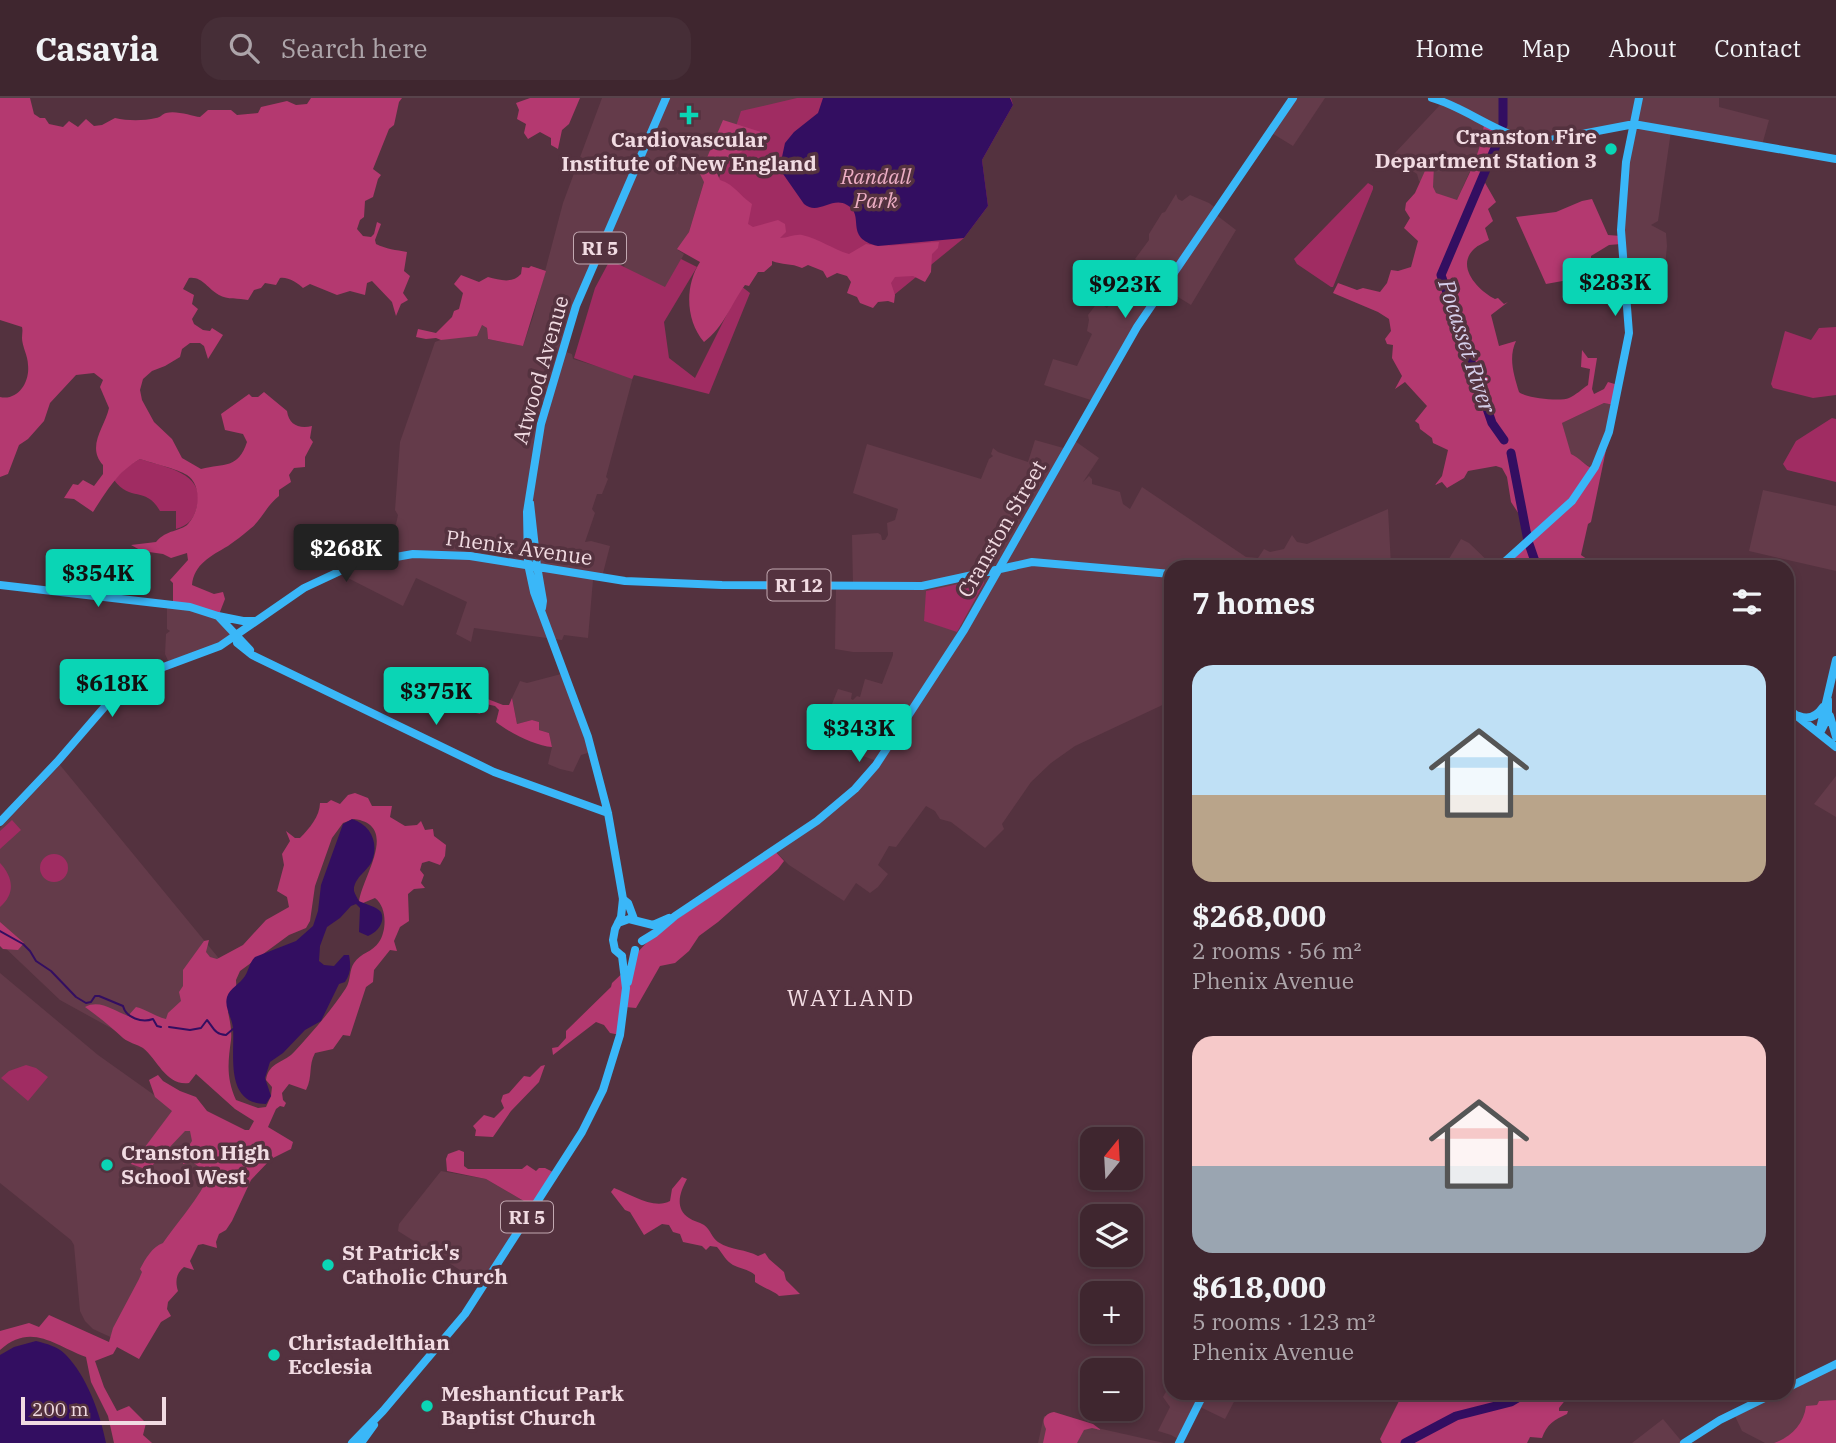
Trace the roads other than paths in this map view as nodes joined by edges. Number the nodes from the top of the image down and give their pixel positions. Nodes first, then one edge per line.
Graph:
1 (666, 98) edge
2 (1293, 98) edge
3 (1432, 98) edge
4 (1639, 98) edge
5 (1633, 124) junction
6 (1836, 159) edge
7 (1506, 560) edge
8 (532, 565) junction
9 (998, 570) junction
10 (1164, 573) edge
11 (0, 585) edge
12 (218, 617) junction
13 (257, 620) junction
14 (236, 636) junction
15 (1836, 660) edge
16 (1827, 704) junction
17 (1796, 715) joint
18 (1819, 733) junction
19 (1836, 737) edge
20 (1836, 747) edge
21 (608, 813) junction
22 (0, 822) edge
23 (623, 900) junction
24 (675, 916) junction
25 (636, 920) junction
26 (618, 923) junction
27 (642, 941) junction
28 (635, 950) junction
29 (622, 956) junction
30 (627, 983) junction
31 (1836, 1364) edge
32 (1794, 1385) edge
33 (1200, 1400) edge
34 (1761, 1400) edge
35 (383, 1411) junction
36 (352, 1443) edge
37 (362, 1443) edge
38 (1179, 1443) edge
39 (1684, 1443) edge

1 - 8 main road, Atwood Avenue / RI 5
2 - 9 main road, Cranston Street
3 - 5 main road
4 - 5 main road
5 - 6 main road
5 - 7 main road
8 - 9 main road, Phenix Avenue / RI 12
8 - 13 main road, Phenix Avenue / RI 12
8 - 21 main road, Atwood Avenue / RI 5
9 - 10 main road, RI 12
9 - 24 main road, Cranston Street
11 - 12 main road
12 - 13 main road
12 - 14 main road
13 - 14 main road, Phenix Avenue / RI 12
14 - 21 main road
14 - 22 main road, Phenix Avenue
15 - 16 main road
16 - 17 main road
16 - 18 main road
16 - 19 main road
17 - 18 main road
18 - 20 main road
21 - 23 main road, Atwood Avenue / RI 5
23 - 25 main road, Atwood Avenue / RI 5
23 - 26 main road, Atwood Avenue / RI 5
24 - 25 main road, Cranston Street
24 - 27 main road, Cranston Street
25 - 26 main road
25 - 27 main road, RI 5
26 - 29 main road, RI 5
27 - 28 main road, RI 5
28 - 29 main road
28 - 30 main road, RI 5
29 - 30 main road, RI 5
30 - 35 main road, RI 5
31 - 32 main road
33 - 38 main road
34 - 39 main road
35 - 36 main road, RI 5
35 - 37 main road, RI 5

